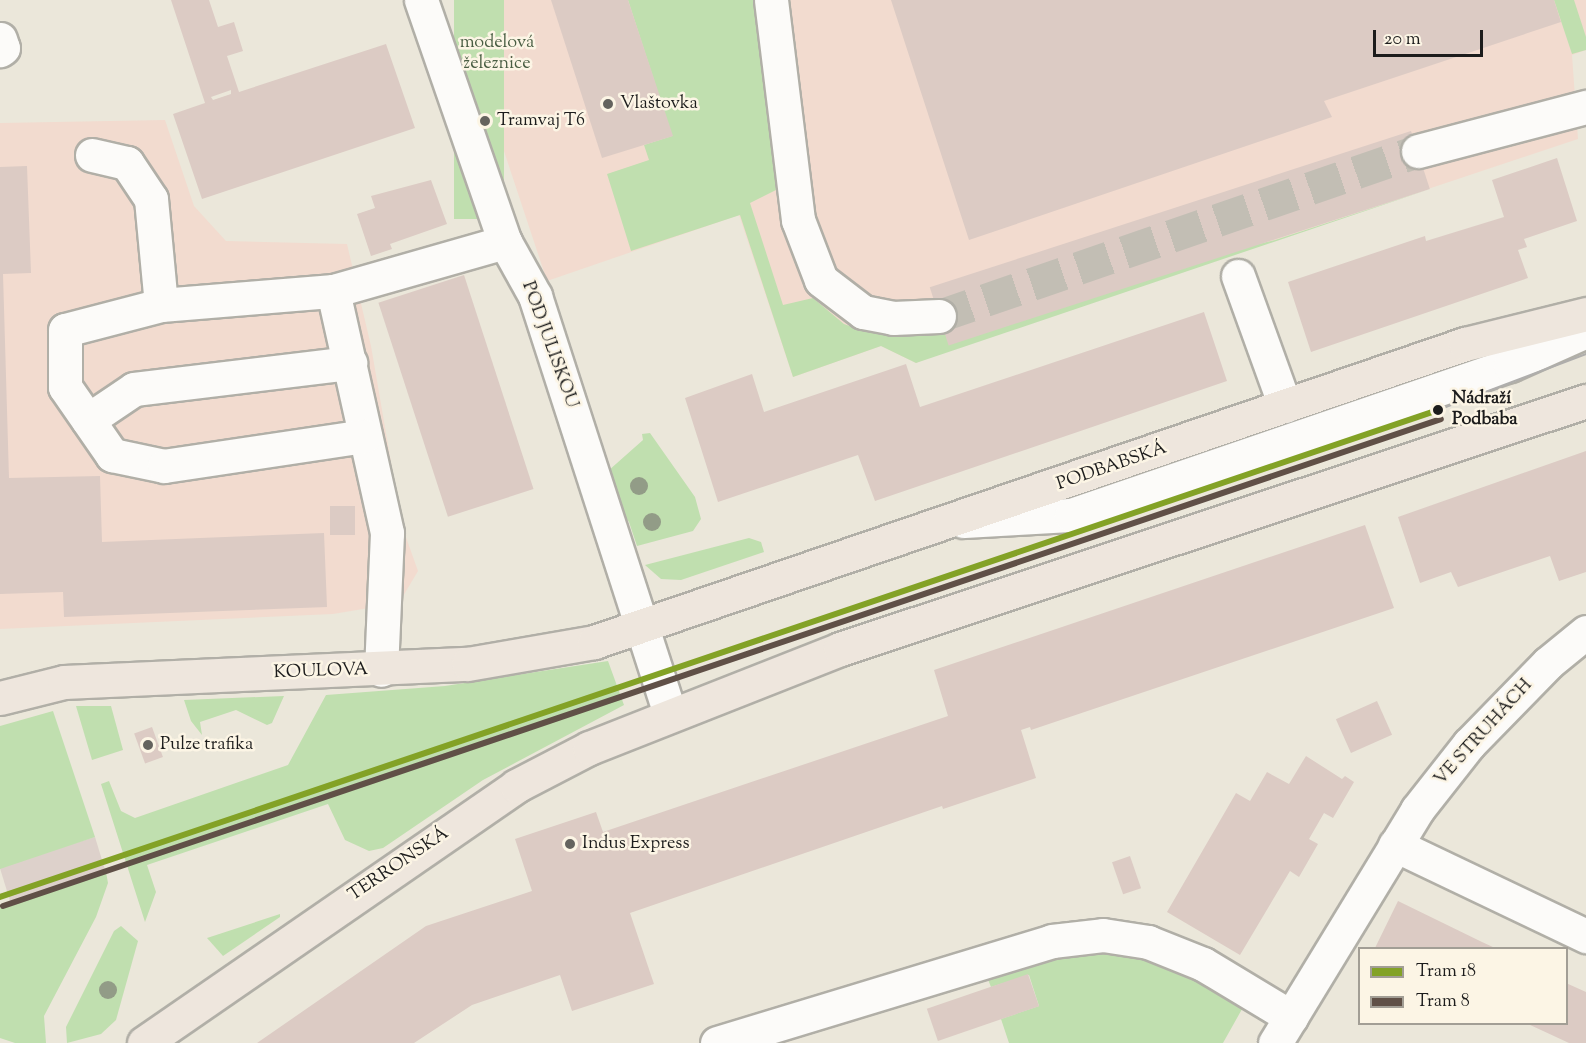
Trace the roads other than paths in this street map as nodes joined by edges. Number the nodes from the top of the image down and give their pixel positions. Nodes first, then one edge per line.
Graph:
1 (421, 0) edge
2 (771, 0) edge
3 (0, 39) edge
4 (0, 50) edge
5 (1586, 107) edge
6 (1418, 151) tunnel mouth
7 (92, 155) dead end
8 (505, 242) junction
9 (1238, 276) dead end
10 (333, 291) junction
11 (161, 305) junction
12 (1586, 314) edge
13 (939, 316) tunnel mouth
14 (1586, 331) edge
15 (350, 363) junction
16 (1586, 401) edge
17 (1285, 406) junction
18 (88, 420) junction
19 (365, 436) junction
20 (955, 521) junction
21 (639, 628) junction
22 (1586, 632) edge
23 (381, 670) junction
24 (0, 698) edge
25 (670, 714) junction
26 (1395, 845) junction
27 (1586, 936) edge
28 (1283, 1030) edge
29 (144, 1043) edge
30 (717, 1043) edge

1 - 8 street, POD JULISKOU
2 - 13 street
3 - 4 street
5 - 6 street
7 - 11 street
8 - 10 street
8 - 21 street, POD JULISKOU
9 - 17 street
10 - 11 street
10 - 15 street
11 - 18 street
12 - 17 main road, PODBABSKÁ
14 - 20 street
15 - 18 street
15 - 19 street
16 - 25 main road
17 - 20 main road, PODBABSKÁ
18 - 19 street
19 - 23 street
20 - 21 main road, PODBABSKÁ
21 - 23 main road, KOULOVA
21 - 25 street, POD JULISKOU
22 - 26 street, VE STRUHÁCH
23 - 24 main road, KOULOVA
25 - 29 main road, TERRONSKÁ
26 - 27 street
26 - 28 street, VE STRUHÁCH
28 - 30 street

